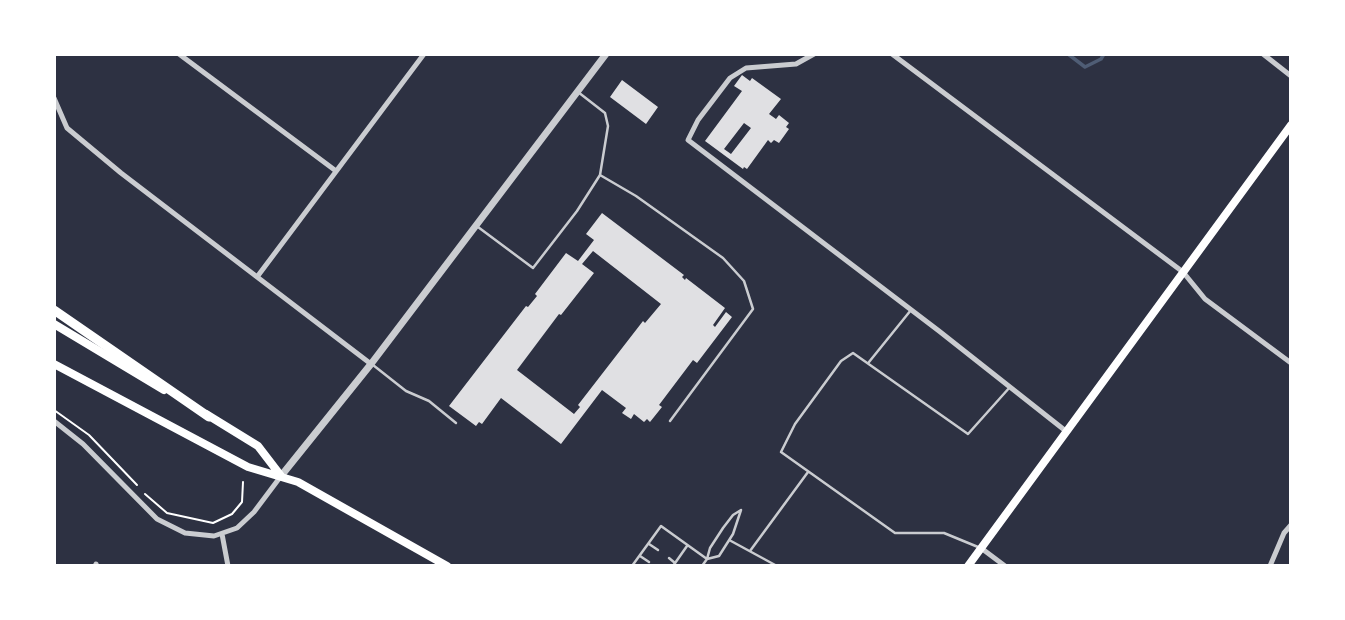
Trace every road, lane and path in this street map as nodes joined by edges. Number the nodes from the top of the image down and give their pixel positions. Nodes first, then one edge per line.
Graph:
1 (179, 54) edge
2 (424, 54) edge
3 (606, 54) edge
4 (814, 54) edge
5 (892, 54) edge
6 (1263, 54) edge
7 (1291, 76) edge
8 (578, 92) junction
9 (54, 98) edge
10 (1291, 125) edge
11 (336, 171) junction
12 (600, 175) junction
13 (477, 226) junction
14 (1183, 272) junction
15 (257, 276) junction
16 (54, 310) edge
17 (911, 310) junction
18 (54, 324) edge
19 (869, 362) junction
20 (1291, 363) edge
21 (54, 364) edge
22 (371, 364) junction
23 (1010, 387) junction
24 (54, 410) edge
25 (209, 417) junction
26 (54, 421) edge
27 (670, 421) dead end
28 (456, 423) dead end
29 (1067, 432) junction
30 (808, 471) junction
31 (281, 476) junction
32 (243, 482) dead end
33 (136, 484) dead end
34 (145, 494) dead end
35 (1291, 525) edge
36 (222, 534) junction
37 (729, 540) junction
38 (649, 543) junction
39 (688, 545) junction
40 (981, 548) junction
41 (658, 550) dead end
42 (750, 551) junction
43 (640, 556) junction
44 (669, 558) dead end
45 (707, 559) junction
46 (649, 562) dead end
47 (674, 564) edge
48 (228, 566) edge
49 (447, 566) edge
50 (632, 566) edge
51 (702, 566) edge
52 (777, 566) edge
53 (968, 566) edge
54 (1005, 566) edge
55 (1270, 566) edge

1 - 11 street
2 - 11 street
3 - 8 street
4 - 17 street
5 - 14 street
6 - 7 street
8 - 12 lane
8 - 13 street
9 - 15 street
10 - 14 main road
11 - 15 street
12 - 13 lane
12 - 27 lane
13 - 22 street
14 - 20 street
14 - 29 main road
15 - 22 street
16 - 25 main road
17 - 19 lane
17 - 23 street
18 - 25 main road
19 - 23 lane
19 - 30 lane
21 - 31 main road
22 - 28 lane
22 - 31 street
23 - 29 street
24 - 33 path
25 - 31 main road
26 - 36 street
29 - 40 main road
30 - 40 lane
30 - 42 lane
31 - 36 street
31 - 49 main road
32 - 34 path
35 - 55 street
36 - 48 street
37 - 42 lane
37 - 45 lane
37 - 45 lane
38 - 39 lane
38 - 41 lane
38 - 43 lane
39 - 45 lane
39 - 47 lane
40 - 53 main road
40 - 54 street
42 - 52 lane
43 - 46 lane
43 - 50 lane
44 - 47 lane
45 - 51 lane

